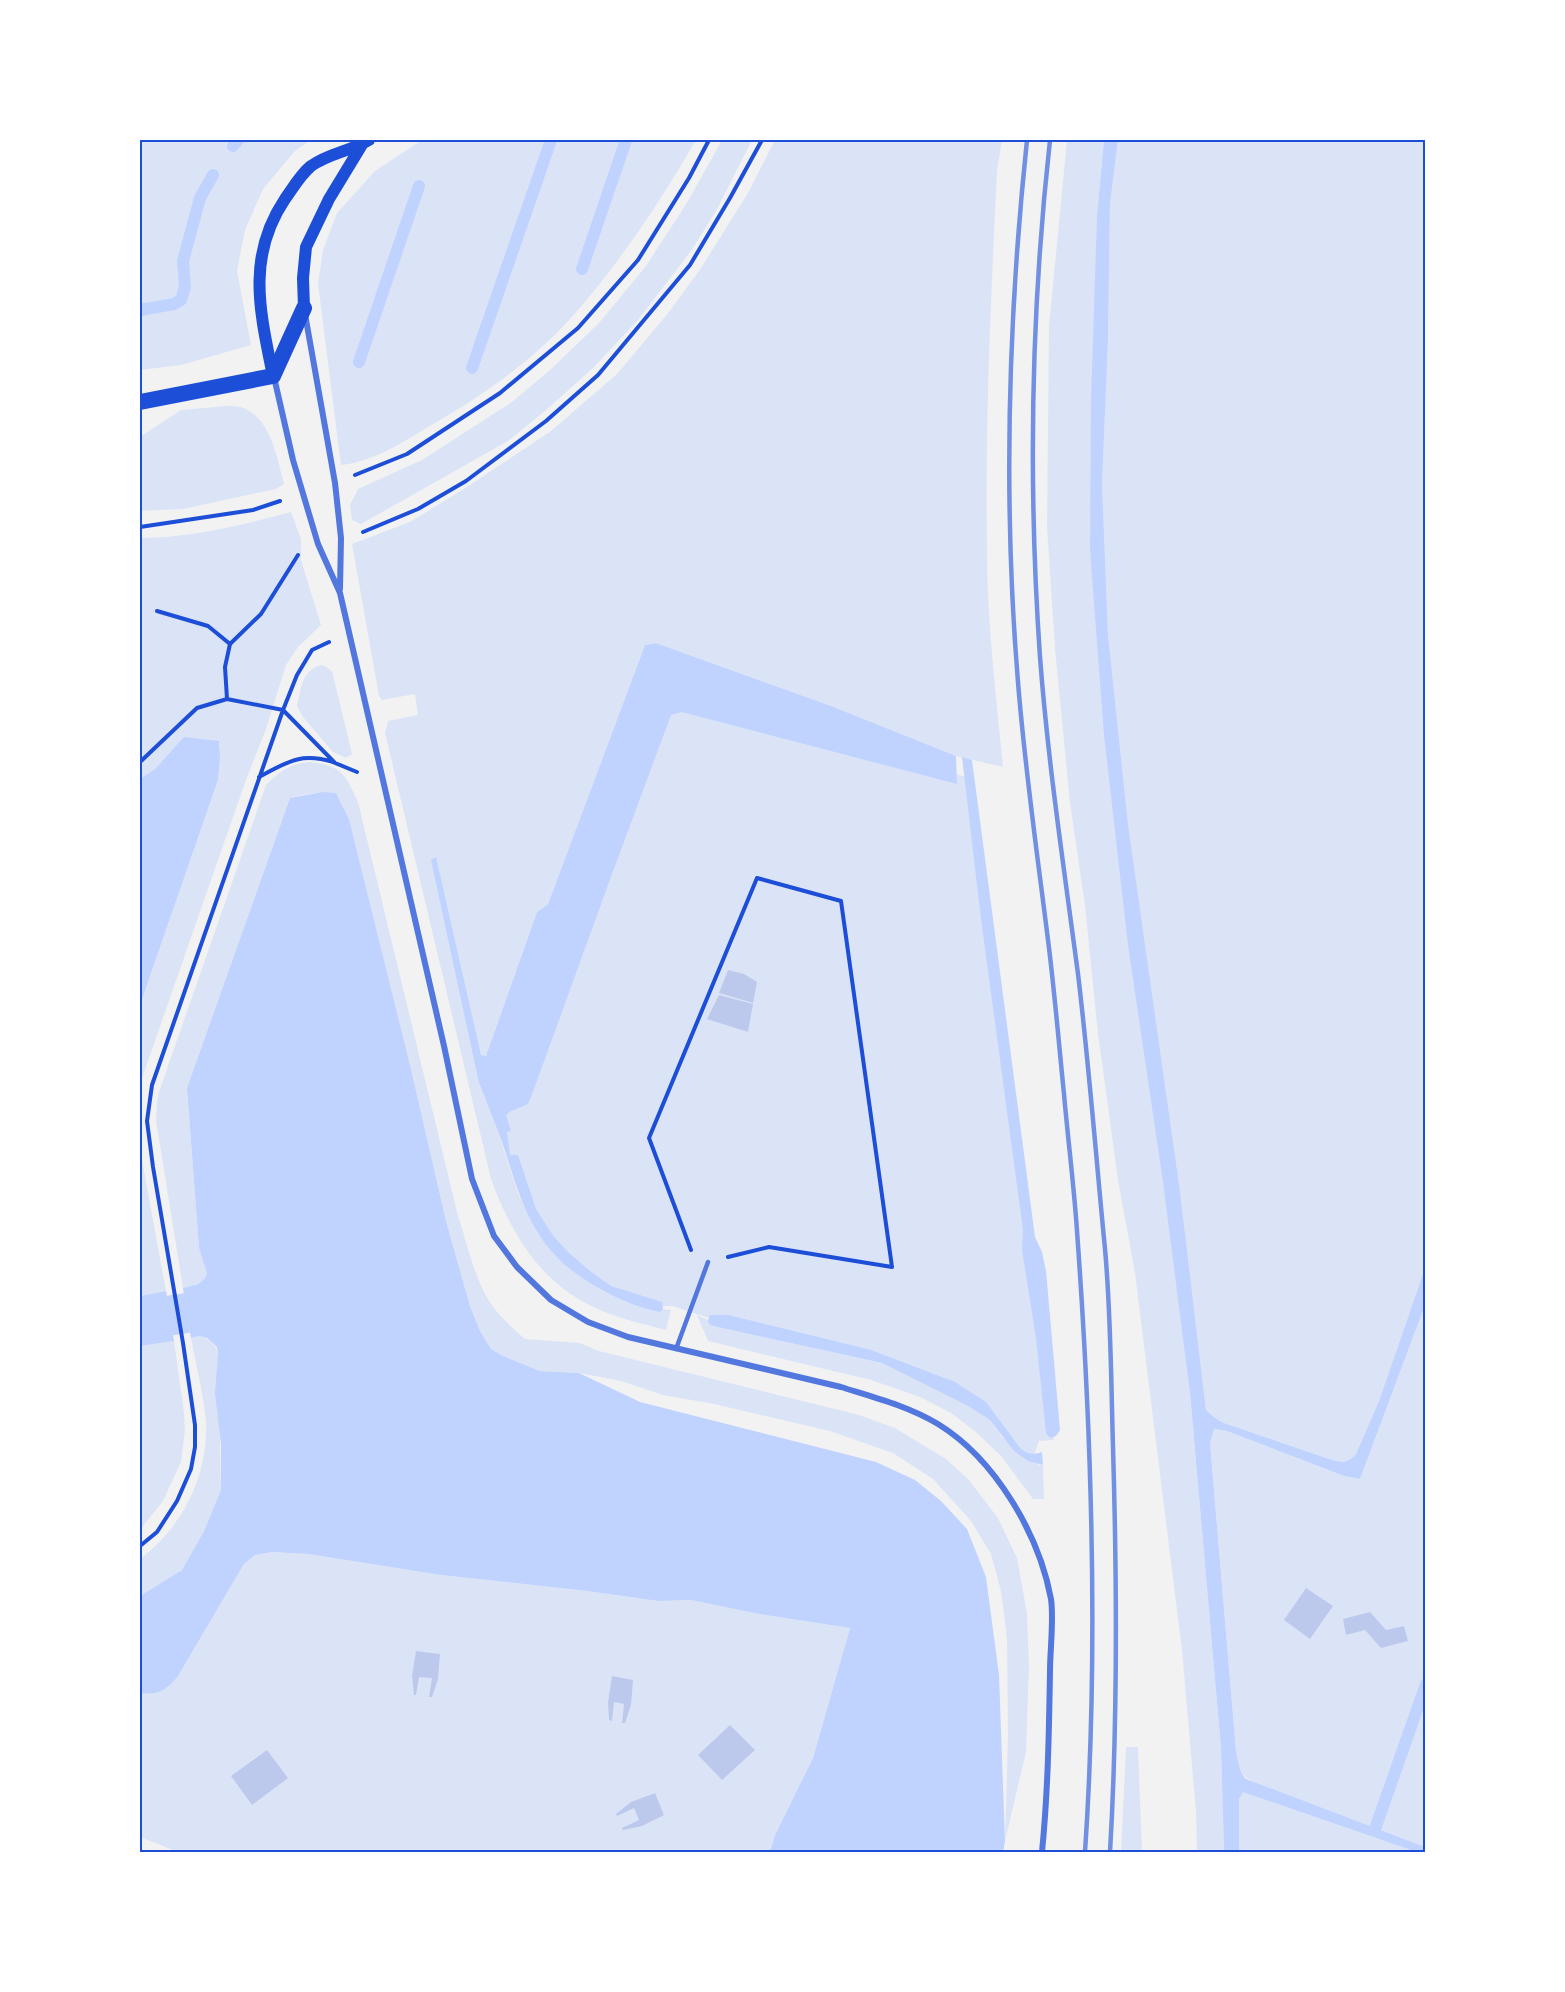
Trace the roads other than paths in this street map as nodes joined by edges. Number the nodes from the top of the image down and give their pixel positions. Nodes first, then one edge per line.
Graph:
1 (366, 141) edge
2 (304, 308) junction
3 (273, 376) junction
4 (140, 402) edge
5 (340, 593) junction
6 (708, 1262) road end
7 (676, 1348) junction
8 (1042, 1852) edge

1 - 2 main road
1 - 3 main road
2 - 3 highway
2 - 5 street
3 - 4 highway
3 - 5 street
5 - 7 street
6 - 7 lane
7 - 8 street

